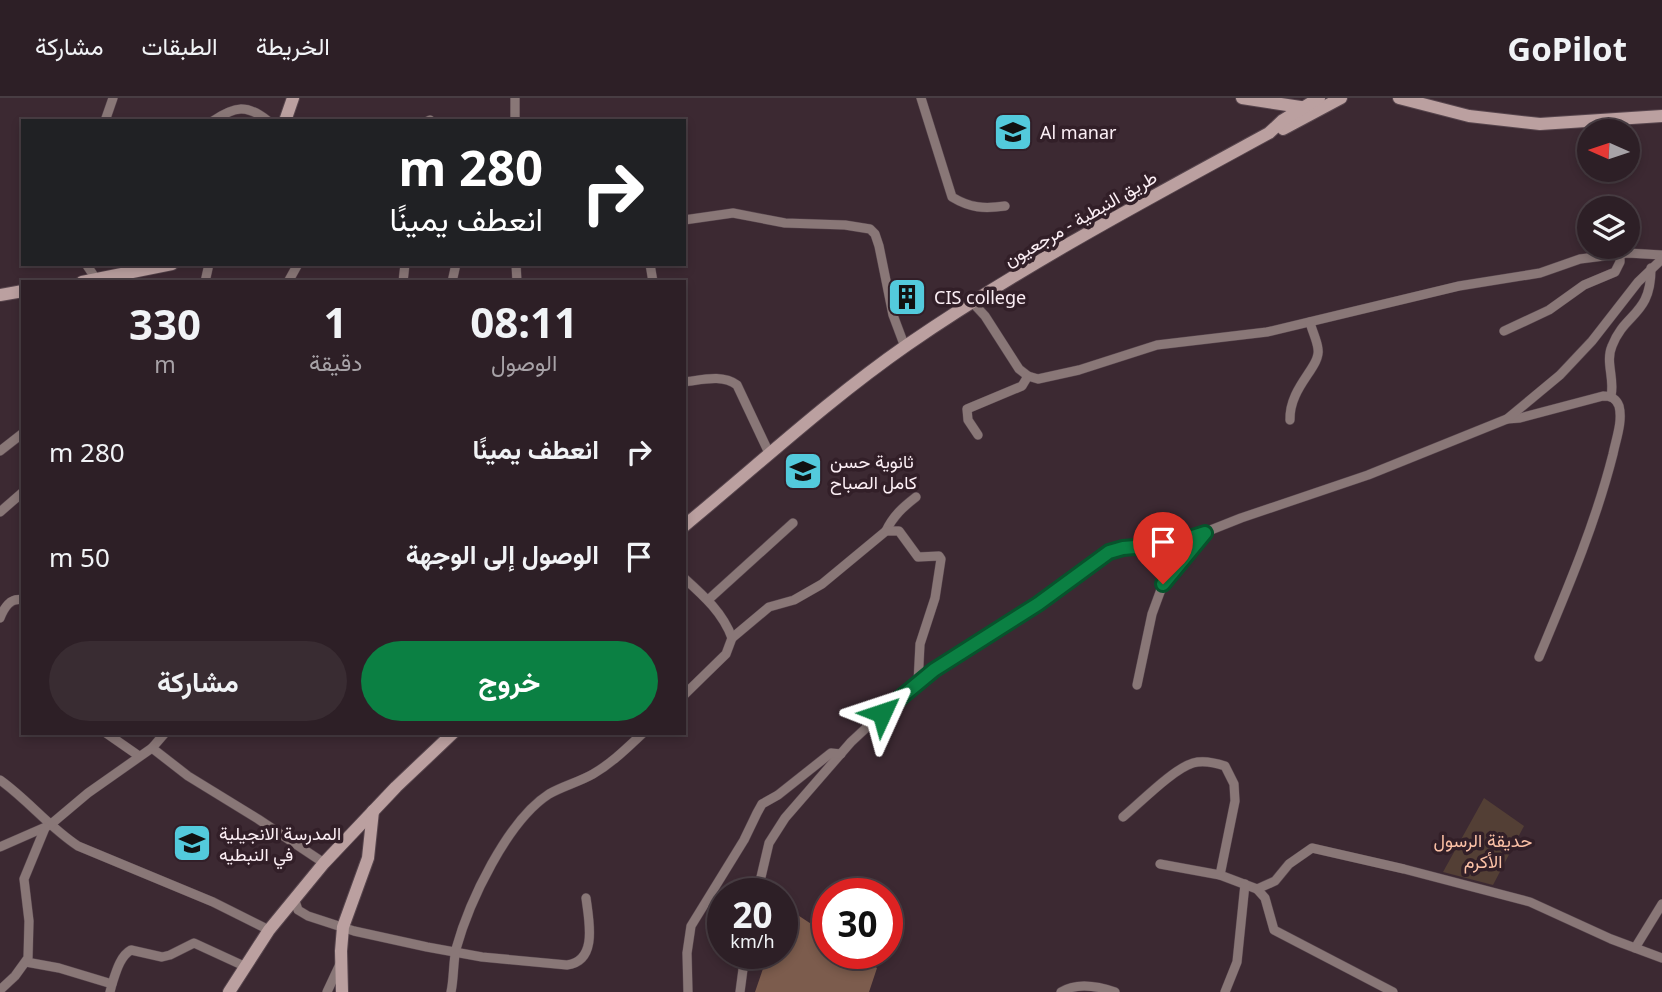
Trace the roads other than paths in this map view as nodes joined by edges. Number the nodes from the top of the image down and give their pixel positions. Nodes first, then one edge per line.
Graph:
1 (113, 98) edge
2 (293, 98) edge
3 (515, 98) edge
4 (921, 98) edge
5 (1242, 98) edge
6 (1293, 98) edge
7 (1341, 98) edge
8 (1399, 98) edge
9 (1316, 105) edge
10 (1662, 116) edge
11 (106, 119) edge
12 (216, 119) edge
13 (265, 119) edge
14 (286, 119) edge
15 (515, 119) edge
16 (1005, 206) dead end
17 (686, 220) edge
18 (1640, 255) edge
19 (1662, 257) edge
20 (1587, 259) edge
21 (1619, 259) edge
22 (87, 266) edge
23 (162, 266) edge
24 (1651, 268) junction
25 (96, 279) junction
26 (91, 280) edge
27 (21, 292) edge
28 (0, 295) edge
29 (972, 302) junction
30 (1310, 322) junction
31 (1504, 331) dead end
32 (905, 347) junction
33 (1028, 376) junction
34 (686, 382) edge
35 (1611, 396) junction
36 (1507, 419) junction
37 (1290, 420) dead end
38 (21, 435) edge
39 (978, 435) dead end
40 (0, 451) edge
41 (769, 453) junction
42 (21, 494) edge
43 (916, 497) dead end
44 (0, 512) edge
45 (793, 523) dead end
46 (686, 524) edge
47 (886, 531) junction
48 (1205, 533) junction
49 (686, 580) edge
50 (21, 600) edge
51 (708, 600) junction
52 (0, 618) edge
53 (733, 638) junction
54 (1539, 657) dead end
55 (918, 682) junction
56 (1137, 685) dead end
57 (686, 693) edge
58 (109, 735) edge
59 (162, 735) edge
60 (451, 735) edge
61 (641, 735) edge
62 (152, 748) junction
63 (841, 754) junction
64 (139, 756) junction
65 (0, 780) edge
66 (373, 811) junction
67 (1123, 817) dead end
68 (47, 827) junction
69 (0, 847) edge
70 (324, 863) junction
71 (1160, 864) dead end
72 (1220, 875) junction
73 (761, 878) edge
74 (1245, 884) junction
75 (1257, 889) junction
76 (586, 898) dead end
77 (295, 901) junction
78 (1662, 904) edge
79 (343, 927) junction
80 (269, 930) junction
81 (1635, 948) junction
82 (456, 951) junction
83 (1662, 958) edge
84 (341, 961) junction
85 (26, 962) junction
86 (244, 966) junction
87 (743, 969) edge
88 (111, 988) edge
89 (0, 989) edge
90 (229, 992) edge
91 (327, 992) edge
92 (342, 992) edge
93 (452, 992) edge
94 (688, 992) edge
95 (740, 992) edge
96 (1061, 992) edge
97 (1115, 992) edge
98 (1225, 992) edge
99 (1393, 992) edge

1 - 11 street
2 - 14 main road
3 - 15 street
4 - 16 street
5 - 9 main road
6 - 9 main road
7 - 9 main road, طريق النبطية - مرجعيون
8 - 10 main road
9 - 29 main road, طريق النبطية - مرجعيون
12 - 13 street
17 - 32 street
18 - 19 street
19 - 24 street
20 - 30 street
21 - 31 street
22 - 25 street
23 - 25 main road
24 - 35 street
24 - 36 street
25 - 26 main road
27 - 28 main road
29 - 32 main road, طريق النبطية - مرجعيون
29 - 33 street
30 - 33 street
30 - 37 street
32 - 41 main road, طريق النبطية - مرجعيون
33 - 39 street
34 - 41 street
35 - 36 street
35 - 54 street
36 - 48 street
38 - 40 street
41 - 46 main road, طريق النبطية - مرجعيون
42 - 44 street
43 - 47 street
45 - 51 street
47 - 53 street
47 - 55 street
48 - 55 street
48 - 56 street
49 - 51 street
50 - 52 street
51 - 53 street
53 - 57 street
55 - 63 street
58 - 64 street
59 - 62 street
60 - 66 main road
61 - 82 street
62 - 64 street
62 - 70 street
63 - 73 street
63 - 94 street
64 - 68 street
65 - 68 street
66 - 70 main road
66 - 79 main road
67 - 72 street
68 - 69 street
68 - 80 street
68 - 85 street
70 - 77 main road
71 - 72 street
72 - 74 street
74 - 75 street
74 - 98 street
75 - 81 street
75 - 99 street
76 - 82 street
77 - 79 street
77 - 80 main road
78 - 81 street
79 - 82 street
79 - 84 main road
80 - 86 main road
81 - 83 street
82 - 93 street
84 - 91 street
84 - 92 main road
85 - 88 street
85 - 89 street
86 - 88 street
86 - 90 main road
87 - 95 street
96 - 97 street

